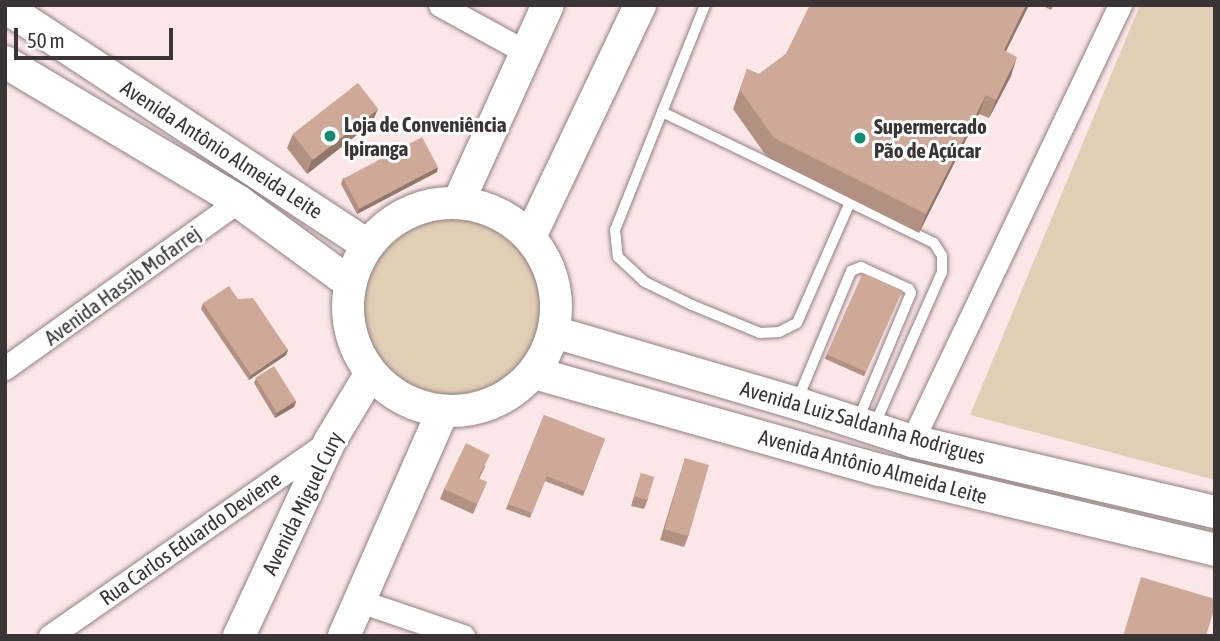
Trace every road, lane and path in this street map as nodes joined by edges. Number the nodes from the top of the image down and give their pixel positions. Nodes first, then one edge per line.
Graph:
1 (440, 5) edge
2 (548, 5) edge
3 (640, 5) edge
4 (705, 5) edge
5 (1120, 5) edge
6 (5, 7) edge
7 (526, 52) junction
8 (5, 62) edge
9 (662, 112) junction
10 (238, 201) junction
11 (850, 202) junction
12 (458, 203) junction
13 (530, 237) junction
14 (368, 245) junction
15 (350, 283) junction
16 (554, 332) junction
17 (6, 367) edge
18 (371, 373) junction
19 (534, 373) junction
20 (796, 403) junction
21 (443, 411) junction
22 (865, 426) junction
23 (330, 441) junction
24 (912, 441) junction
25 (1215, 512) edge
26 (1215, 550) edge
27 (360, 601) junction
28 (50, 636) edge
29 (239, 636) edge
30 (344, 636) edge
31 (463, 636) edge

1 - 7 street
2 - 7 main road
3 - 13 main road
4 - 9 lane
5 - 24 street
6 - 14 main road, Avenida Antônio Almeida Leite
7 - 12 main road
8 - 10 main road, Avenida Antônio Almeida Leite
9 - 11 lane
9 - 11 lane
10 - 15 main road, Avenida Antônio Almeida Leite
10 - 17 street, Avenida Hassib Mofarrej
11 - 22 lane
12 - 13 main road
12 - 14 main road
13 - 16 main road
14 - 15 main road
15 - 18 main road
16 - 19 main road
16 - 20 main road, Avenida Luiz Saldanha Rodrigues
18 - 21 main road
18 - 23 main road, Avenida Miguel Cury
19 - 21 main road
19 - 26 main road, Avenida Antônio Almeida Leite
20 - 22 main road, Avenida Luiz Saldanha Rodrigues
20 - 22 lane
21 - 27 main road
22 - 24 main road, Avenida Luiz Saldanha Rodrigues
23 - 28 street, Rua Carlos Eduardo Deviene
23 - 29 main road, Avenida Miguel Cury
24 - 25 main road, Avenida Luiz Saldanha Rodrigues
27 - 30 main road
27 - 31 street

